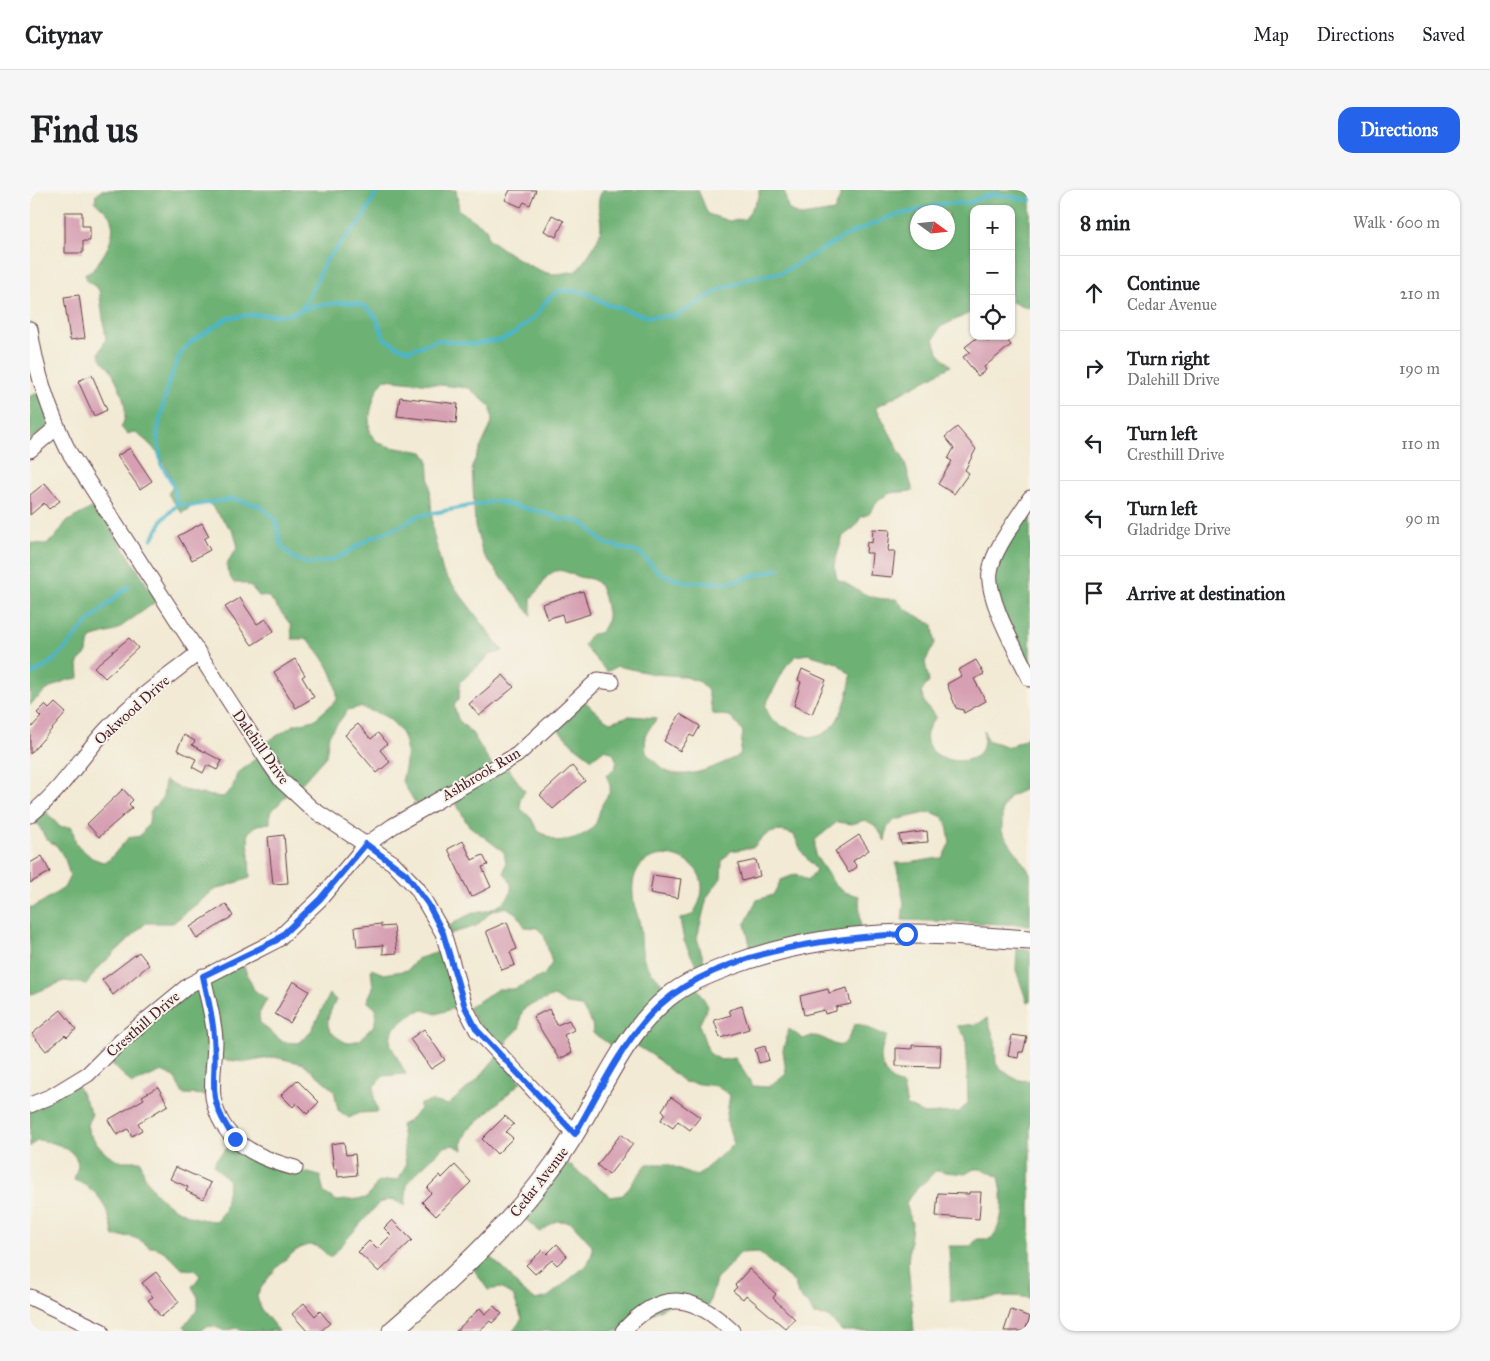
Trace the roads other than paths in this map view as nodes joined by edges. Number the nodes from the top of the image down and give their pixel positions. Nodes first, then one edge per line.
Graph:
1 (30, 329) edge
2 (57, 427) junction
3 (30, 450) edge
4 (1030, 498) edge
5 (198, 653) junction
6 (1030, 679) edge
7 (612, 682) dead end
8 (30, 816) edge
9 (366, 844) junction
10 (1030, 940) edge
11 (203, 976) junction
12 (30, 1105) edge
13 (575, 1134) junction
14 (295, 1168) dead end
15 (30, 1297) edge
16 (101, 1331) edge
17 (392, 1331) edge
18 (624, 1331) edge
19 (732, 1331) edge

1 - 2 street, Dalehill Drive
2 - 3 street
2 - 5 street, Dalehill Drive
4 - 6 street
5 - 8 street, Oakwood Drive
5 - 9 street, Dalehill Drive
7 - 9 street, Ashbrook Run
9 - 11 street, Cresthill Drive
9 - 13 street, Dalehill Drive
10 - 13 street, Cedar Avenue
11 - 12 street, Cresthill Drive
11 - 14 street
13 - 17 street, Cedar Avenue
15 - 16 street
18 - 19 street

